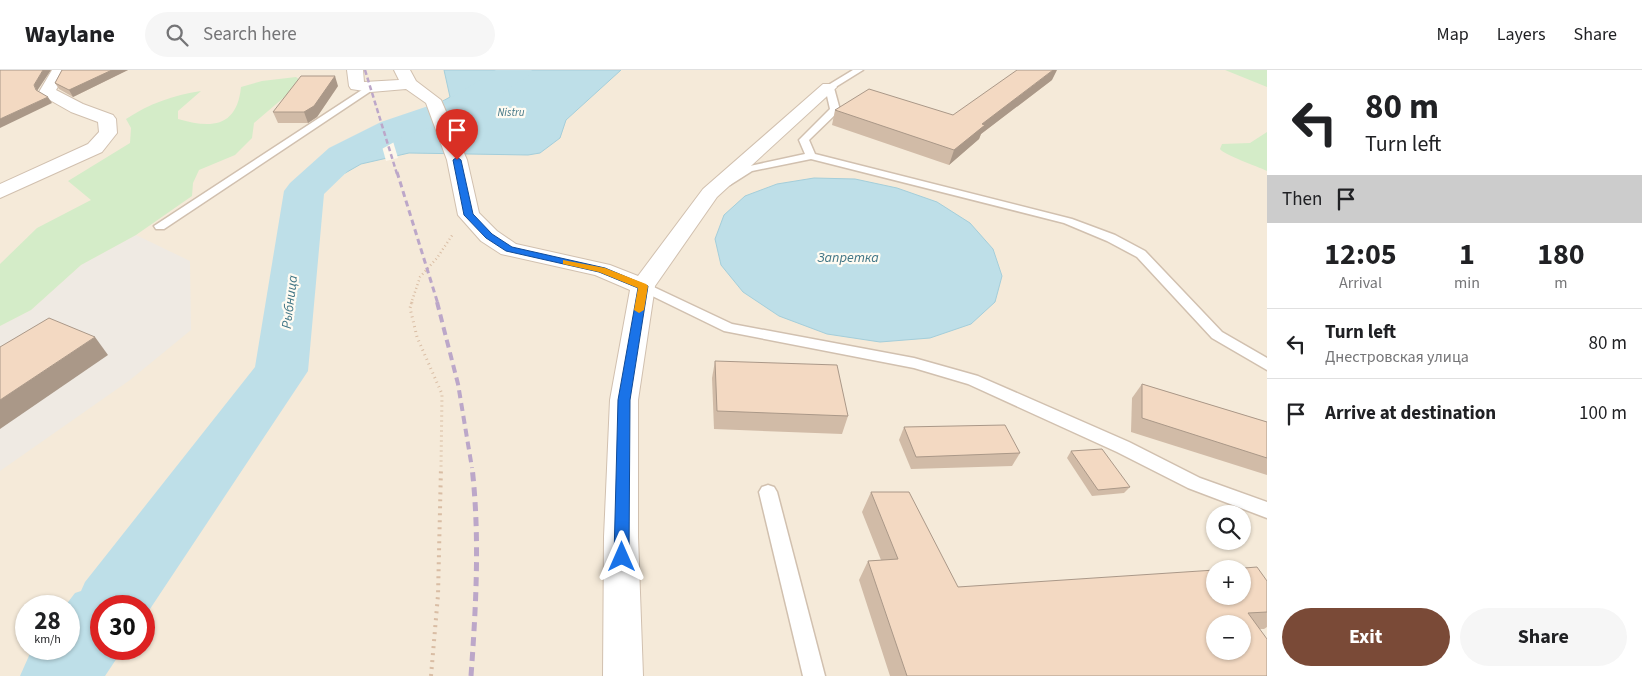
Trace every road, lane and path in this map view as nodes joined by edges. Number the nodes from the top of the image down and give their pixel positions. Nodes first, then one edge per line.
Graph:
1 (60, 70) edge
2 (354, 70) edge
3 (859, 70) edge
4 (406, 77) edge
5 (371, 87) junction
6 (829, 87) junction
7 (811, 156) junction
8 (0, 192) edge
9 (710, 193) junction
10 (469, 215) junction
11 (160, 226) dead end
12 (643, 286) junction
13 (1267, 365) edge
14 (768, 492) dead end
15 (1267, 510) edge
16 (431, 676) edge
17 (623, 676) edge
18 (814, 676) edge

1 - 8 street
2 - 5 street
3 - 6 lane
4 - 5 street
4 - 10 street
5 - 11 lane
6 - 7 lane
6 - 9 street
7 - 9 lane
7 - 13 lane
9 - 12 street
10 - 12 street
10 - 16 path
12 - 15 lane
12 - 17 street
14 - 18 lane

